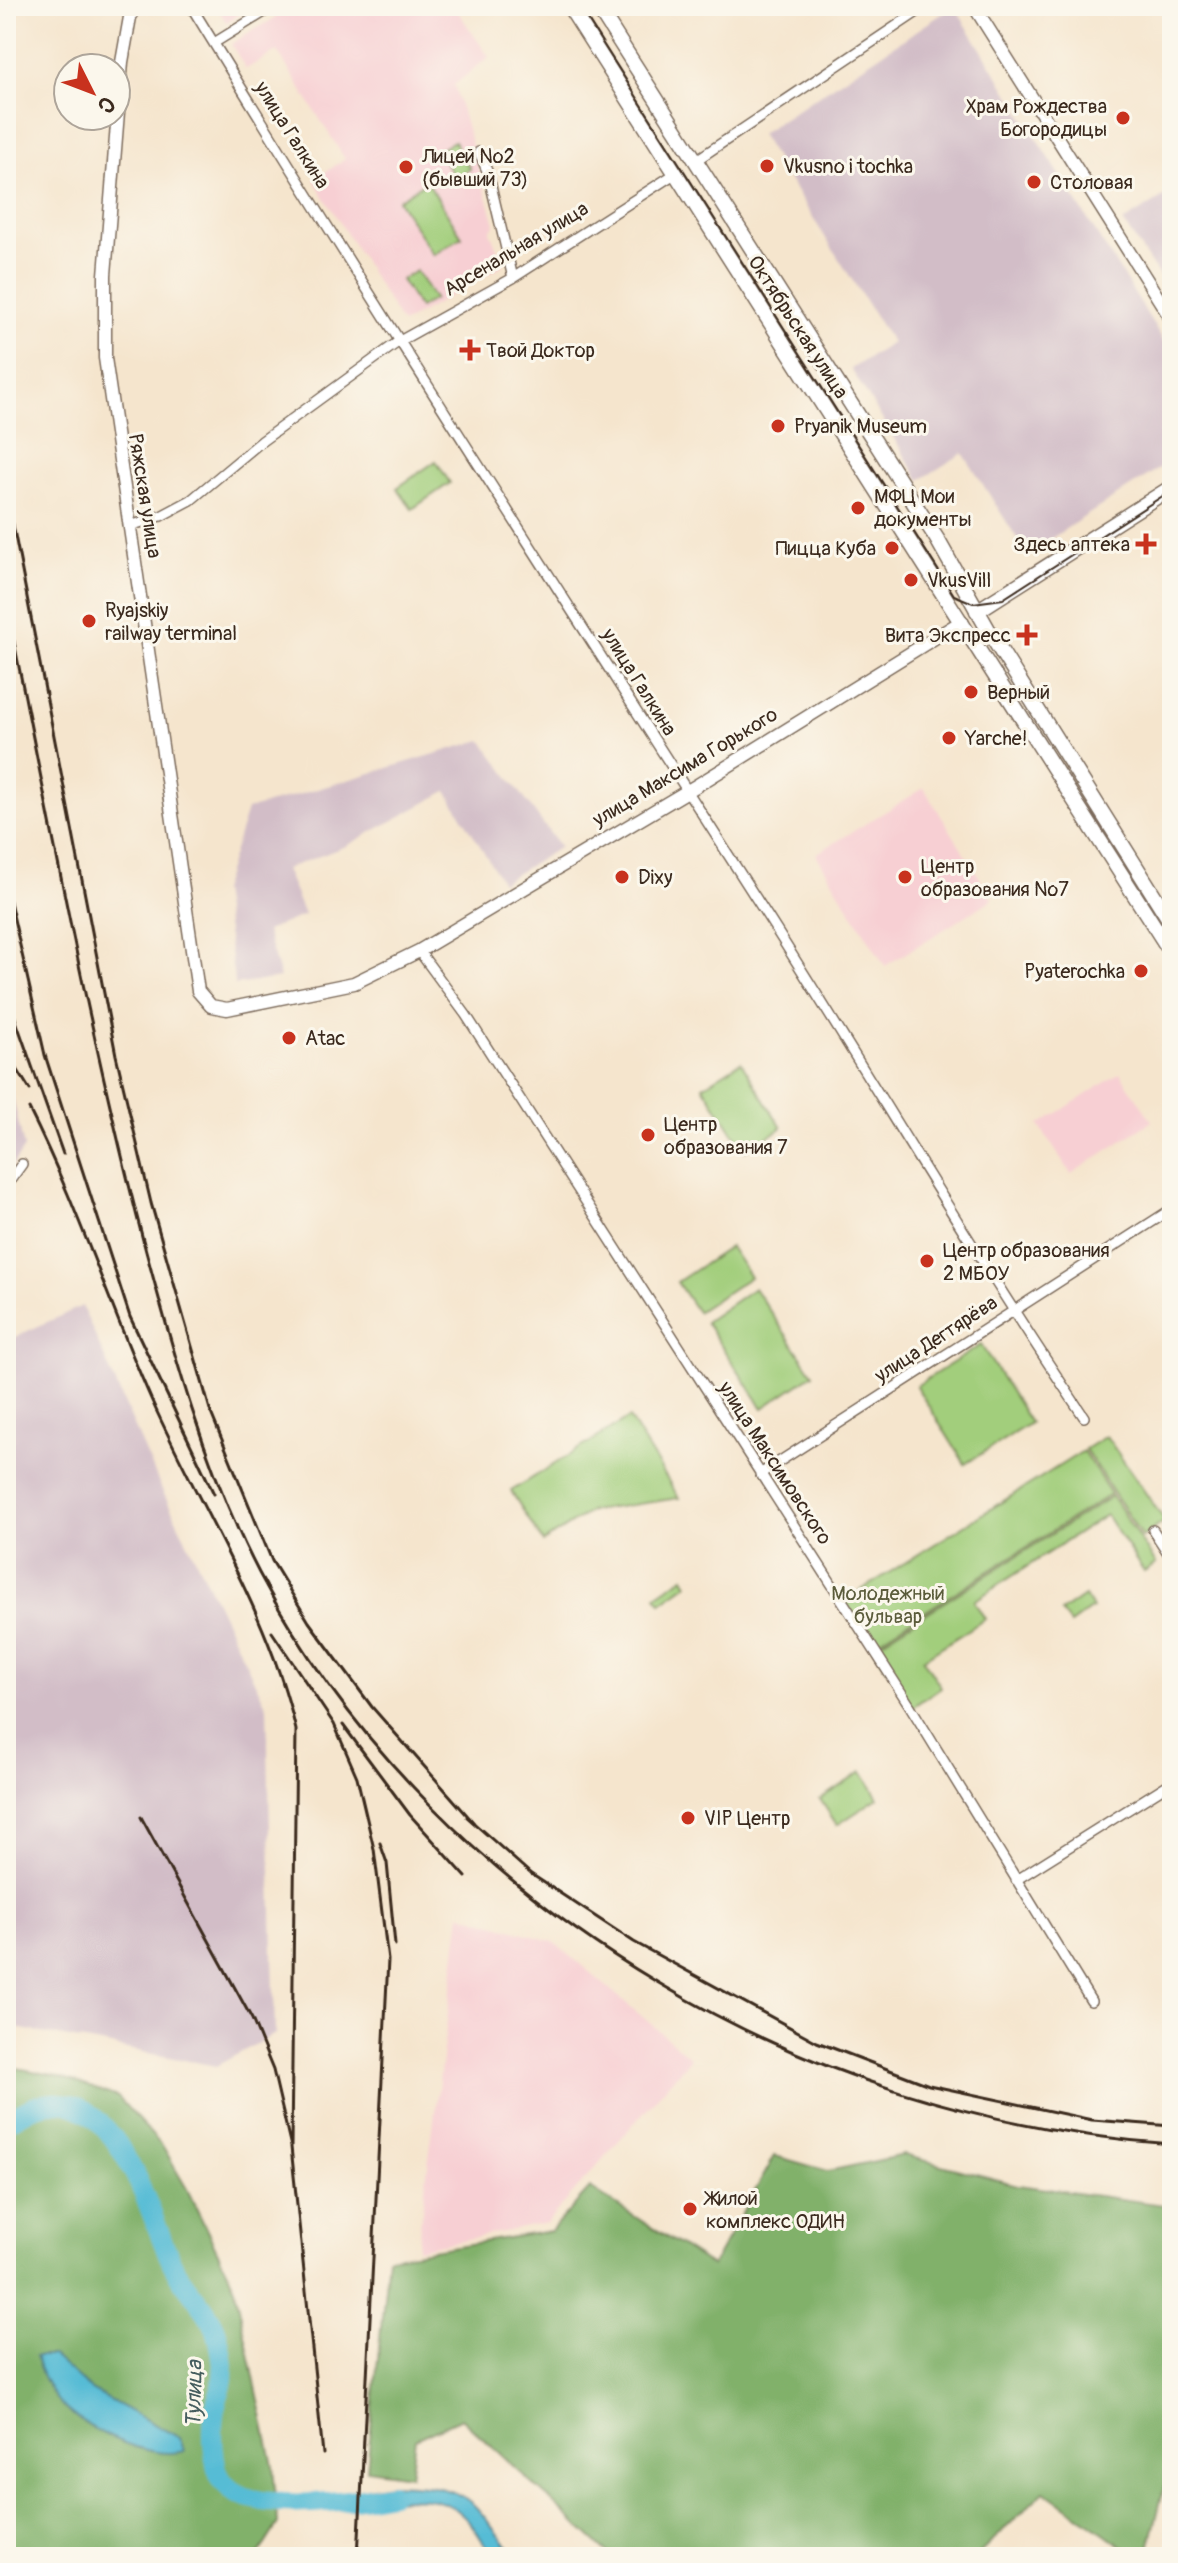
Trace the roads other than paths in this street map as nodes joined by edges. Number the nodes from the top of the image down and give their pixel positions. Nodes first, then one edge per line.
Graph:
1 (132, 6) edge
2 (191, 6) edge
3 (274, 6) edge
4 (569, 6) edge
5 (597, 6) edge
6 (926, 6) edge
7 (974, 6) edge
8 (214, 43) junction
9 (479, 152) dead end
10 (695, 161) junction
11 (676, 173) junction
12 (513, 278) junction
13 (1172, 320) edge
14 (398, 342) junction
15 (1172, 487) edge
16 (130, 526) junction
17 (977, 611) junction
18 (962, 621) junction
19 (685, 792) junction
20 (1172, 924) edge
21 (419, 951) junction
22 (1172, 954) edge
23 (198, 991) joint
24 (22, 1164) dead end
25 (6, 1186) edge
26 (1172, 1209) edge
27 (1013, 1311) junction
28 (1084, 1417) dead end
29 (760, 1474) junction
30 (1153, 1530) dead end
31 (1172, 1559) edge
32 (1172, 1782) edge
33 (1016, 1880) junction
34 (1091, 2001) dead end

1 - 16 street, Ряжская улица
2 - 8 street, улица Галкина
3 - 8 street
4 - 11 main road, Октябрьская улица
5 - 10 main road, Октябрьская улица
6 - 10 street, Арсенальная улица
7 - 13 street
8 - 14 street, улица Галкина
9 - 12 street
10 - 11 main road, Арсенальная улица
10 - 17 main road, Октябрьская улица
11 - 12 street, Арсенальная улица
11 - 18 main road, Октябрьская улица
12 - 14 street, Арсенальная улица
14 - 16 street, Арсенальная улица
14 - 19 street, улица Галкина
15 - 17 main road, улица Максима Горького
16 - 23 street, Ряжская улица
17 - 18 main road, улица Максима Горького
17 - 20 main road, Октябрьская улица
18 - 19 street, улица Максима Горького
18 - 22 main road, Октябрьская улица
19 - 21 street, улица Максима Горького
19 - 27 street, улица Галкина
21 - 23 street, улица Максима Горького
21 - 29 street, улица Максимовского
24 - 25 street
26 - 27 street, улица Дегтярёва
27 - 28 street, улица Галкина
27 - 29 street, улица Дегтярёва
29 - 33 street, улица Максимовского
30 - 31 street
32 - 33 street
33 - 34 street, улица Максимовского

